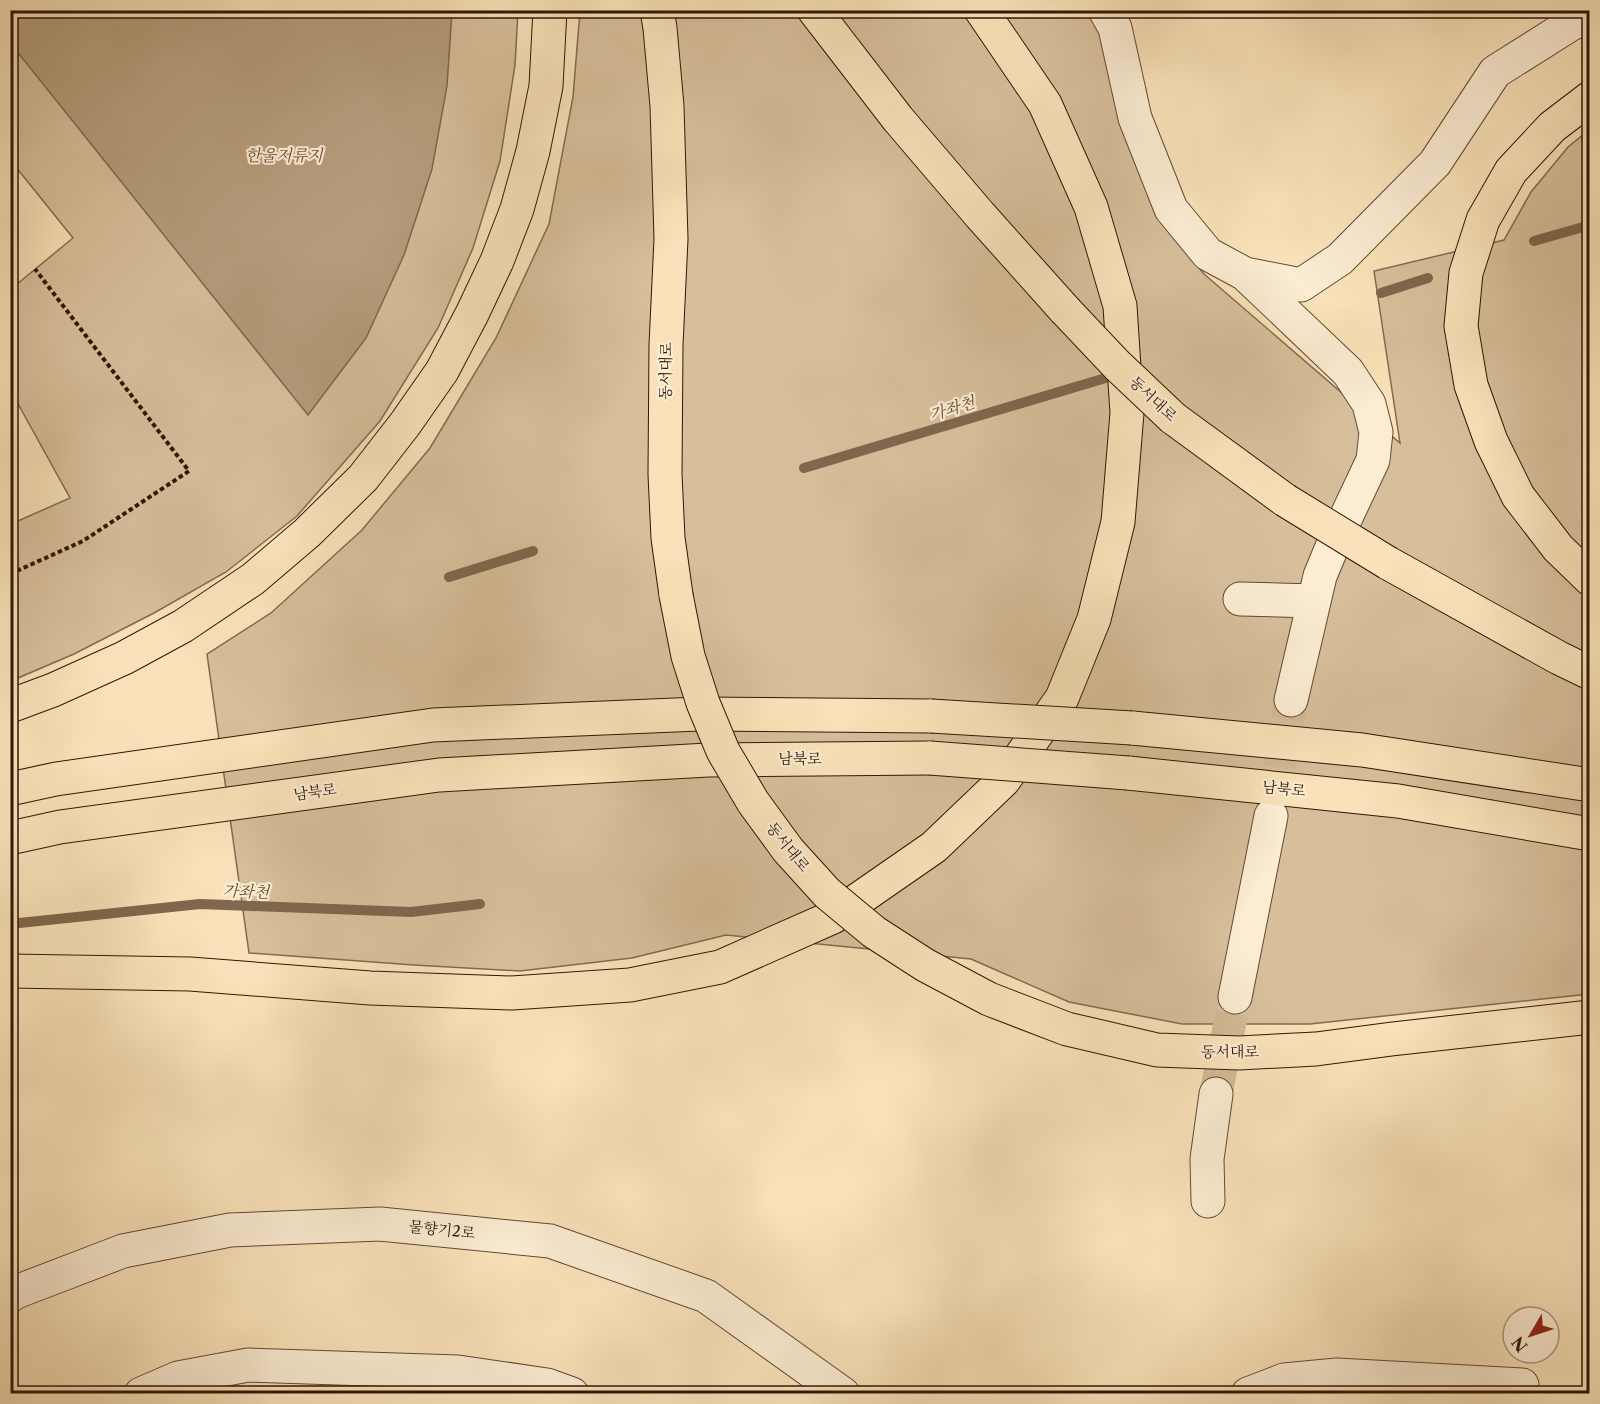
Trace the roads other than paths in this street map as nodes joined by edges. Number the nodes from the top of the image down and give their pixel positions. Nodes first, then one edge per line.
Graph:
1 (550, 10) edge
2 (657, 10) edge
3 (814, 10) edge
4 (981, 10) edge
5 (1105, 10) edge
6 (1590, 16) edge
7 (1590, 98) edge
8 (1245, 274) junction
9 (1590, 579) edge
10 (1240, 599) dead end
11 (1314, 601) junction
12 (1590, 673) edge
13 (1291, 700) tunnel mouth
14 (10, 706) edge
15 (1590, 785) edge
16 (10, 789) edge
17 (1271, 816) tunnel mouth
18 (1590, 834) edge
19 (10, 838) edge
20 (10, 971) edge
21 (1235, 997) tunnel mouth
22 (1590, 1017) edge
23 (1216, 1094) tunnel mouth
24 (1208, 1201) dead end
25 (10, 1296) edge
26 (277, 1366) junction
27 (141, 1394) edge
28 (299, 1394) edge
29 (572, 1394) edge
30 (843, 1394) edge
31 (1248, 1394) edge
32 (1520, 1394) edge

1 - 14 main road
2 - 22 main road, 동서대로, bridge
3 - 12 main road, 동서대로, bridge
4 - 20 main road
5 - 8 street
6 - 8 street
7 - 9 main road
8 - 11 street
10 - 11 street
11 - 13 street
15 - 16 main road, bridge
17 - 21 street
18 - 19 main road, 남북로, bridge
23 - 24 street
25 - 30 street, 물향기2로
26 - 27 street
26 - 28 street
26 - 29 street
31 - 32 street

